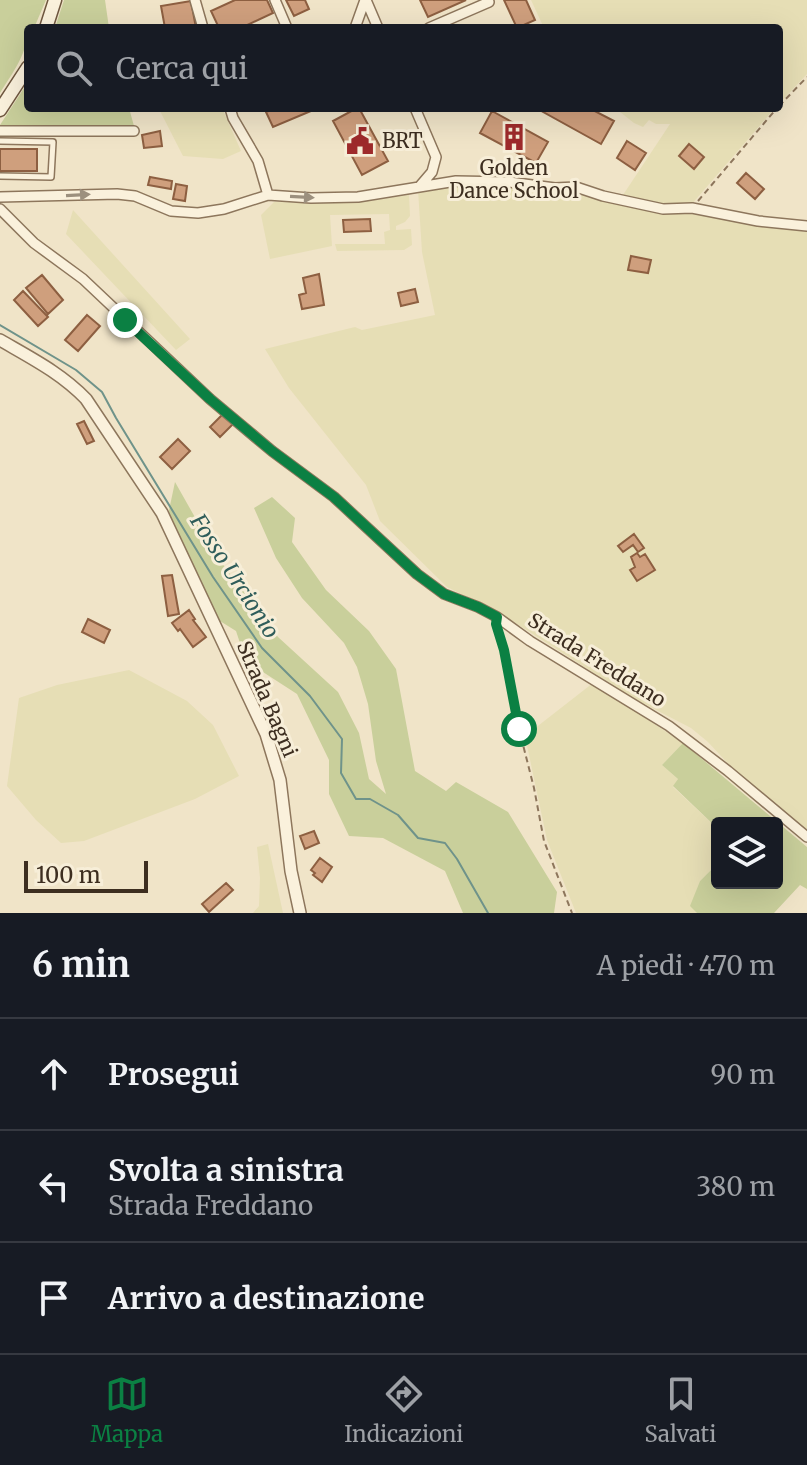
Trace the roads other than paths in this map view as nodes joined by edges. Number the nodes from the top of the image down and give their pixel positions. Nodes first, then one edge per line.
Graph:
1 (55, 0) edge
2 (195, 0) edge
3 (275, 0) edge
4 (366, 0) edge
5 (489, 2) dead end
6 (47, 24) edge
7 (202, 24) edge
8 (285, 24) edge
9 (357, 24) edge
10 (376, 24) edge
11 (438, 24) edge
12 (24, 73) edge
13 (0, 110) edge
14 (231, 112) edge
15 (417, 112) edge
16 (0, 131) edge
17 (134, 131) dead end
18 (0, 141) edge
19 (0, 176) edge
20 (420, 186) junction
21 (268, 195) junction
22 (0, 197) edge
23 (0, 209) edge
24 (807, 226) edge
25 (0, 340) edge
26 (807, 837) edge
27 (300, 913) edge

1 - 6 main road
2 - 7 street
3 - 8 street
4 - 9 street
4 - 10 street
5 - 11 street
12 - 13 main road
14 - 21 street
15 - 20 street
16 - 17 street
18 - 19 lane
21 -> 20 street
20 - 24 street
22 -> 21 street
23 - 26 street, Strada Freddano
25 - 27 street, Strada Bagni

